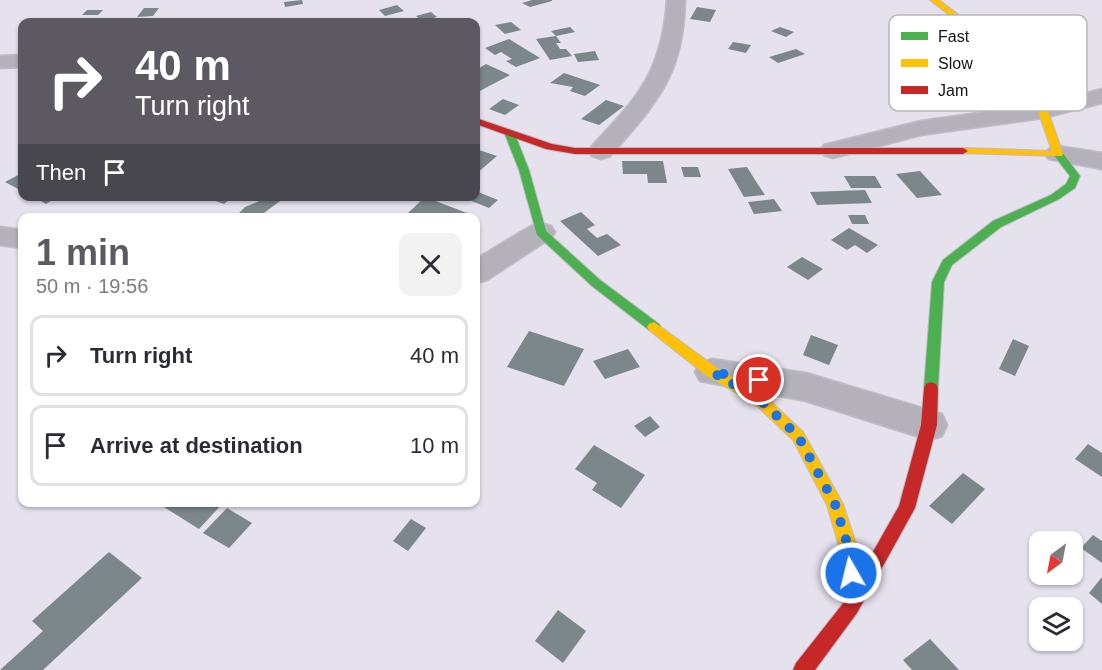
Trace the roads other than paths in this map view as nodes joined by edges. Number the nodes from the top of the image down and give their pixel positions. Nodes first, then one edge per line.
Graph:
1 (676, 0) edge
2 (934, 0) edge
3 (954, 15) edge
4 (18, 61) edge
5 (0, 62) edge
6 (1102, 96) edge
7 (1087, 100) edge
8 (1043, 111) joint
9 (480, 122) edge
10 (509, 132) junction
11 (833, 150) junction
12 (601, 151) junction
13 (1058, 154) junction
14 (1102, 161) edge
15 (541, 232) junction
16 (0, 236) edge
17 (18, 238) edge
18 (480, 270) edge
19 (712, 372) junction
20 (929, 425) junction
21 (851, 607) junction
22 (803, 670) edge

1 - 12 street
2 - 3 street
4 - 5 street
6 - 7 street
8 - 11 street
8 - 13 street
9 - 10 street
10 - 12 street
10 - 15 street
11 - 12 street
11 - 13 street
13 - 14 street
13 - 20 street
15 - 18 street
15 - 19 street
16 - 17 street
19 - 20 street
19 - 21 street
20 - 21 street
21 - 22 street

